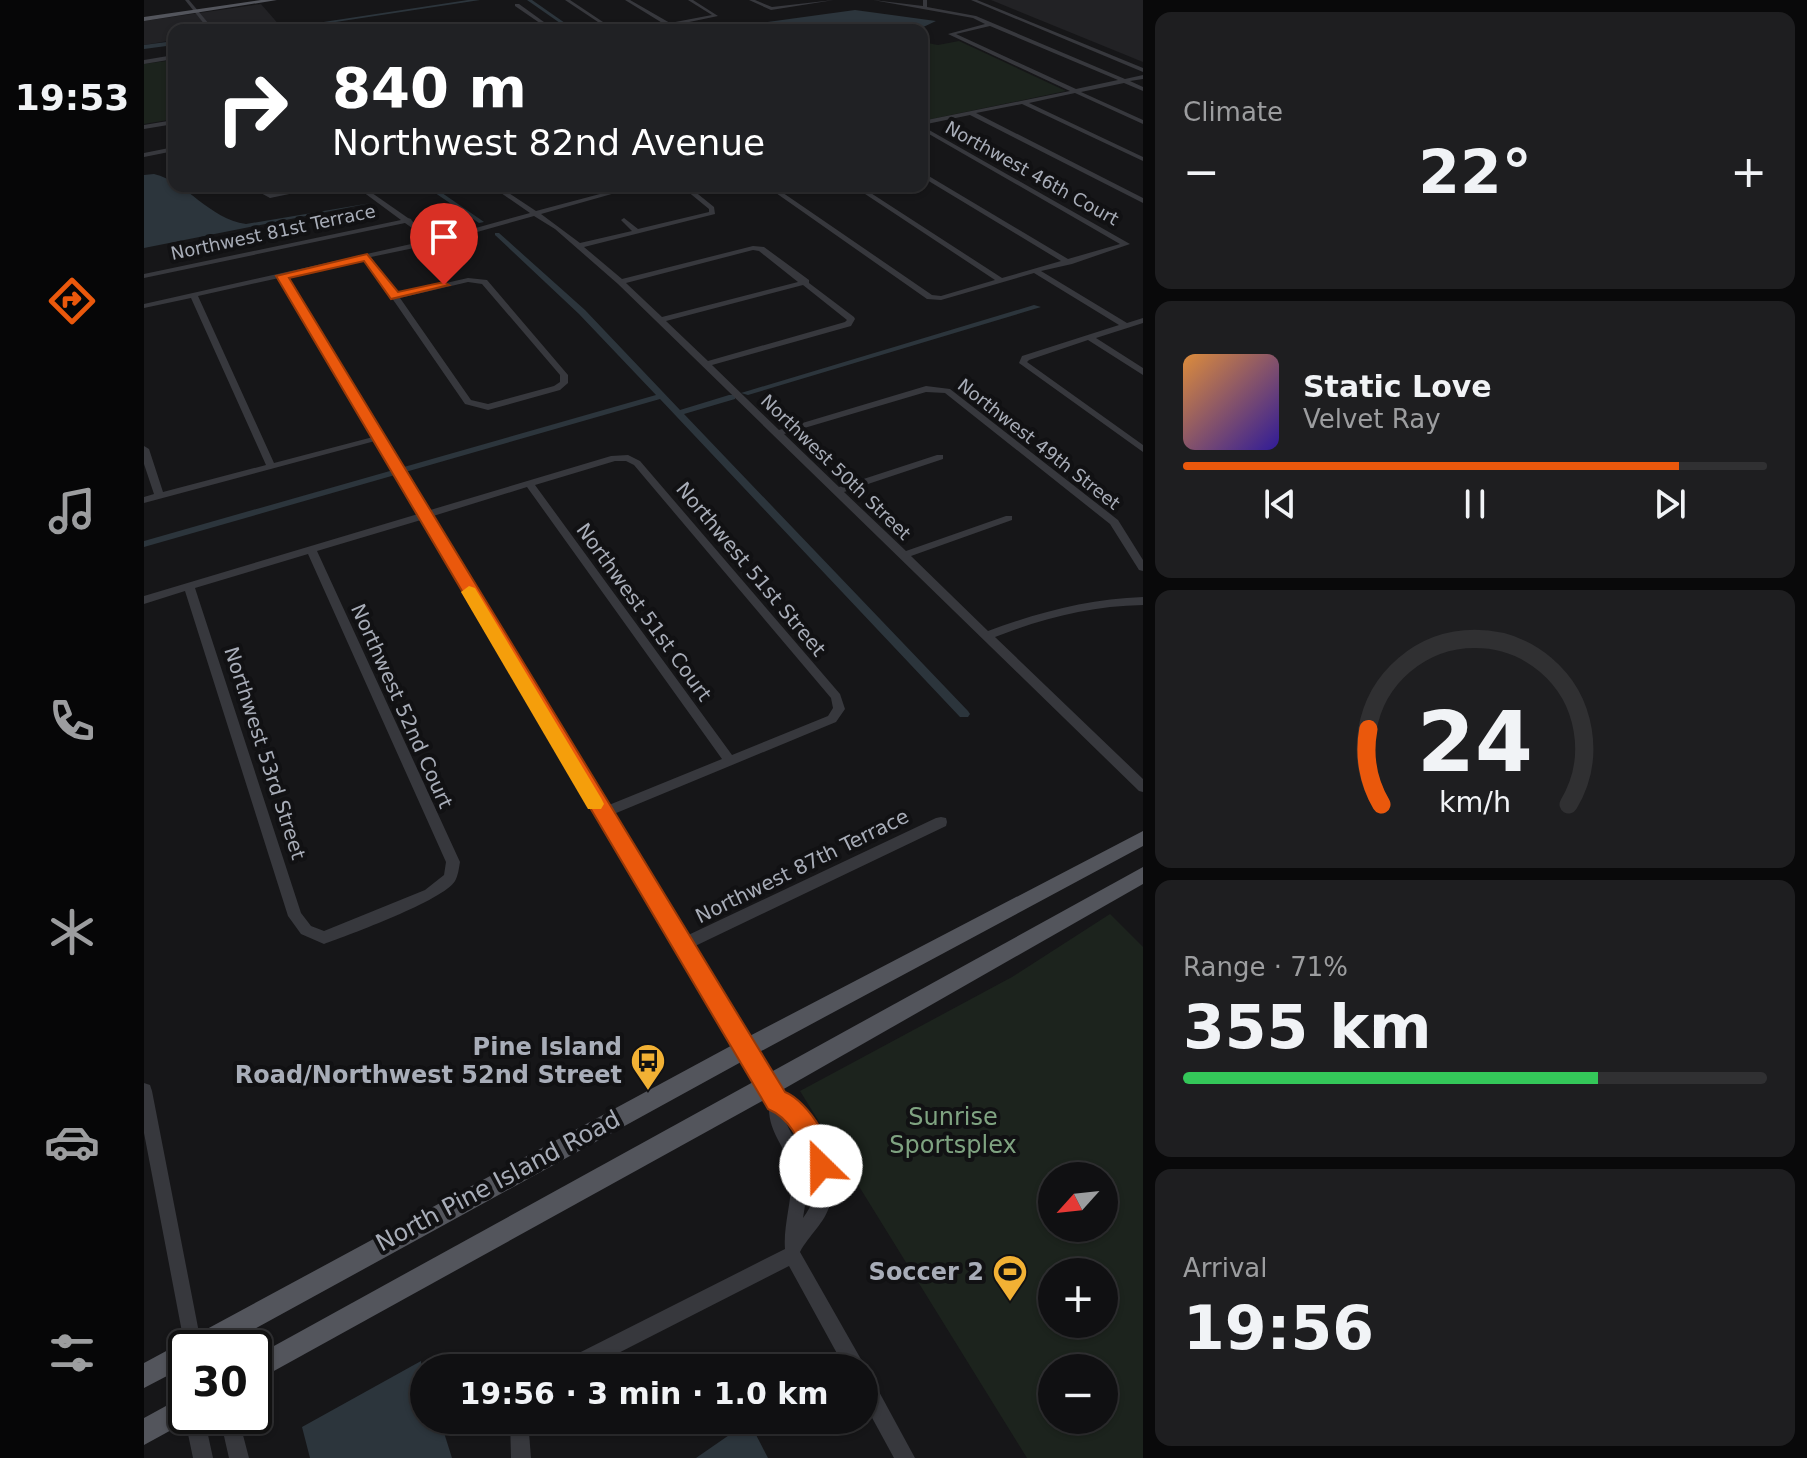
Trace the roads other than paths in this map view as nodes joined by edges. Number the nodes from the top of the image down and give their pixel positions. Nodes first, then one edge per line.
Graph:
1 (187, 0) edge
2 (244, 0) edge
3 (274, 0) edge
4 (567, 0) edge
5 (627, 0) edge
6 (690, 0) edge
7 (751, 0) edge
8 (832, 0) edge
9 (875, 0) edge
10 (925, 0) edge
11 (973, 0) edge
12 (983, 0) edge
13 (814, 1) edge
14 (517, 5) dead end
15 (187, 8) edge
16 (925, 8) junction
17 (144, 16) edge
18 (205, 24) edge
19 (544, 24) edge
20 (604, 24) edge
21 (668, 24) edge
22 (675, 24) edge
23 (991, 24) junction
24 (168, 58) edge
25 (144, 62) edge
26 (1143, 68) edge
27 (1143, 77) edge
28 (1124, 81) junction
29 (1143, 89) edge
30 (1075, 91) junction
31 (1023, 102) junction
32 (971, 113) junction
33 (1143, 122) edge
34 (168, 123) edge
35 (928, 124) edge
36 (144, 127) edge
37 (928, 129) edge
38 (168, 150) edge
39 (144, 155) edge
40 (1143, 159) edge
41 (928, 178) edge
42 (262, 192) edge
43 (292, 192) edge
44 (367, 192) edge
45 (503, 192) edge
46 (616, 192) edge
47 (692, 192) edge
48 (778, 192) edge
49 (865, 192) edge
50 (1143, 201) edge
51 (537, 214) junction
52 (409, 220) junction
53 (624, 220) dead end
54 (637, 232) junction
55 (435, 241) junction
56 (578, 246) junction
57 (367, 257) junction
58 (1069, 262) junction
59 (1035, 271) junction
60 (144, 276) edge
61 (282, 276) junction
62 (1002, 281) junction
63 (621, 282) junction
64 (806, 282) junction
65 (194, 295) junction
66 (395, 297) junction
67 (144, 306) edge
68 (661, 320) junction
69 (1143, 320) edge
70 (1125, 325) junction
71 (1089, 337) junction
72 (706, 364) junction
73 (1143, 372) edge
74 (779, 433) junction
75 (378, 438) junction
76 (144, 449) edge
77 (1143, 449) edge
78 (940, 457) dead end
79 (271, 466) junction
80 (529, 484) junction
81 (838, 491) junction
82 (159, 496) junction
83 (144, 500) edge
84 (424, 515) junction
85 (1009, 518) dead end
86 (311, 549) junction
87 (905, 555) junction
88 (1143, 568) edge
89 (189, 586) junction
90 (144, 600) edge
91 (1143, 601) edge
92 (988, 635) junction
93 (730, 761) junction
94 (1143, 787) edge
95 (601, 814) junction
96 (941, 822) dead end
97 (1143, 838) edge
98 (1143, 875) edge
99 (306, 930) joint
100 (681, 946) junction
101 (745, 1049) junction
102 (144, 1091) edge
103 (772, 1094) junction
104 (792, 1250) junction
105 (190, 1330) edge
106 (227, 1330) edge
107 (596, 1354) edge
108 (848, 1354) edge
109 (272, 1360) edge
110 (168, 1363) edge
111 (144, 1376) edge
112 (878, 1409) edge
113 (168, 1418) edge
114 (144, 1432) edge
115 (198, 1434) edge
116 (233, 1434) edge
117 (520, 1434) edge
118 (203, 1458) edge
119 (239, 1458) edge
120 (521, 1458) edge
121 (905, 1458) edge

1 - 15 street
2 - 15 main road
3 - 15 main road
4 - 20 street
5 - 21 street
6 - 22 street
7 - 13 street
8 - 13 street
9 - 16 street
10 - 16 street
11 - 26 street
12 - 26 street
14 - 19 street
15 - 17 main road
15 - 18 street
16 - 23 street
23 - 28 street
23 - 30 street
24 - 25 street
27 - 28 street
28 - 29 street
28 - 30 street
30 - 31 street
30 - 33 street
31 - 32 street
31 - 40 street
32 - 35 street
32 - 50 street
34 - 36 street
37 - 58 street, Northwest 46th Court
38 - 39 street
41 - 58 street
42 - 43 street
44 - 52 street
45 - 51 street, Northwest 50th Street
46 - 51 street
47 - 54 street
48 - 62 street
49 - 62 street
51 - 55 street
51 - 56 street, Northwest 50th Street
52 - 55 street
52 - 60 street, Northwest 81st Terrace
53 - 54 street
54 - 56 street
55 - 57 street
56 - 63 street, Northwest 50th Street
57 - 61 street
57 - 66 street
58 - 59 street
59 - 62 street
59 - 70 street
61 - 65 street
61 - 75 street
63 - 64 street
63 - 68 street, Northwest 50th Street
64 - 68 street
64 - 72 street
65 - 67 street
65 - 79 street
66 - 66 street
68 - 72 street, Northwest 50th Street
69 - 70 street
70 - 71 street
71 - 73 street
71 - 77 street
72 - 74 street, Northwest 50th Street
74 - 81 street, Northwest 50th Street
74 - 88 street, Northwest 49th Street
75 - 79 street
75 - 84 street
76 - 82 street
78 - 81 street
79 - 82 street
80 - 84 street
80 - 93 street, Northwest 51st Court
80 - 93 street, Northwest 51st Street
81 - 87 street, Northwest 50th Street
82 - 83 street
84 - 86 street
84 - 95 street
85 - 87 street
86 - 89 street
86 - 99 street, Northwest 52nd Court
87 - 92 street, Northwest 50th Street
89 - 90 street
89 - 99 street, Northwest 53rd Street
91 - 92 street
92 - 94 street, Northwest 50th Street
93 - 95 street
95 - 100 street
96 - 100 street, Northwest 87th Terrace
97 - 101 main road, North Pine Island Road
98 - 103 main road
100 - 101 street
101 - 103 street
101 - 106 main road, North Pine Island Road
102 - 105 street
103 - 104 street
103 - 104 street
103 - 109 main road
104 - 107 street
104 - 108 street
110 - 111 main road
112 - 121 street
113 - 114 main road
115 - 118 street
116 - 119 street
117 - 120 street

